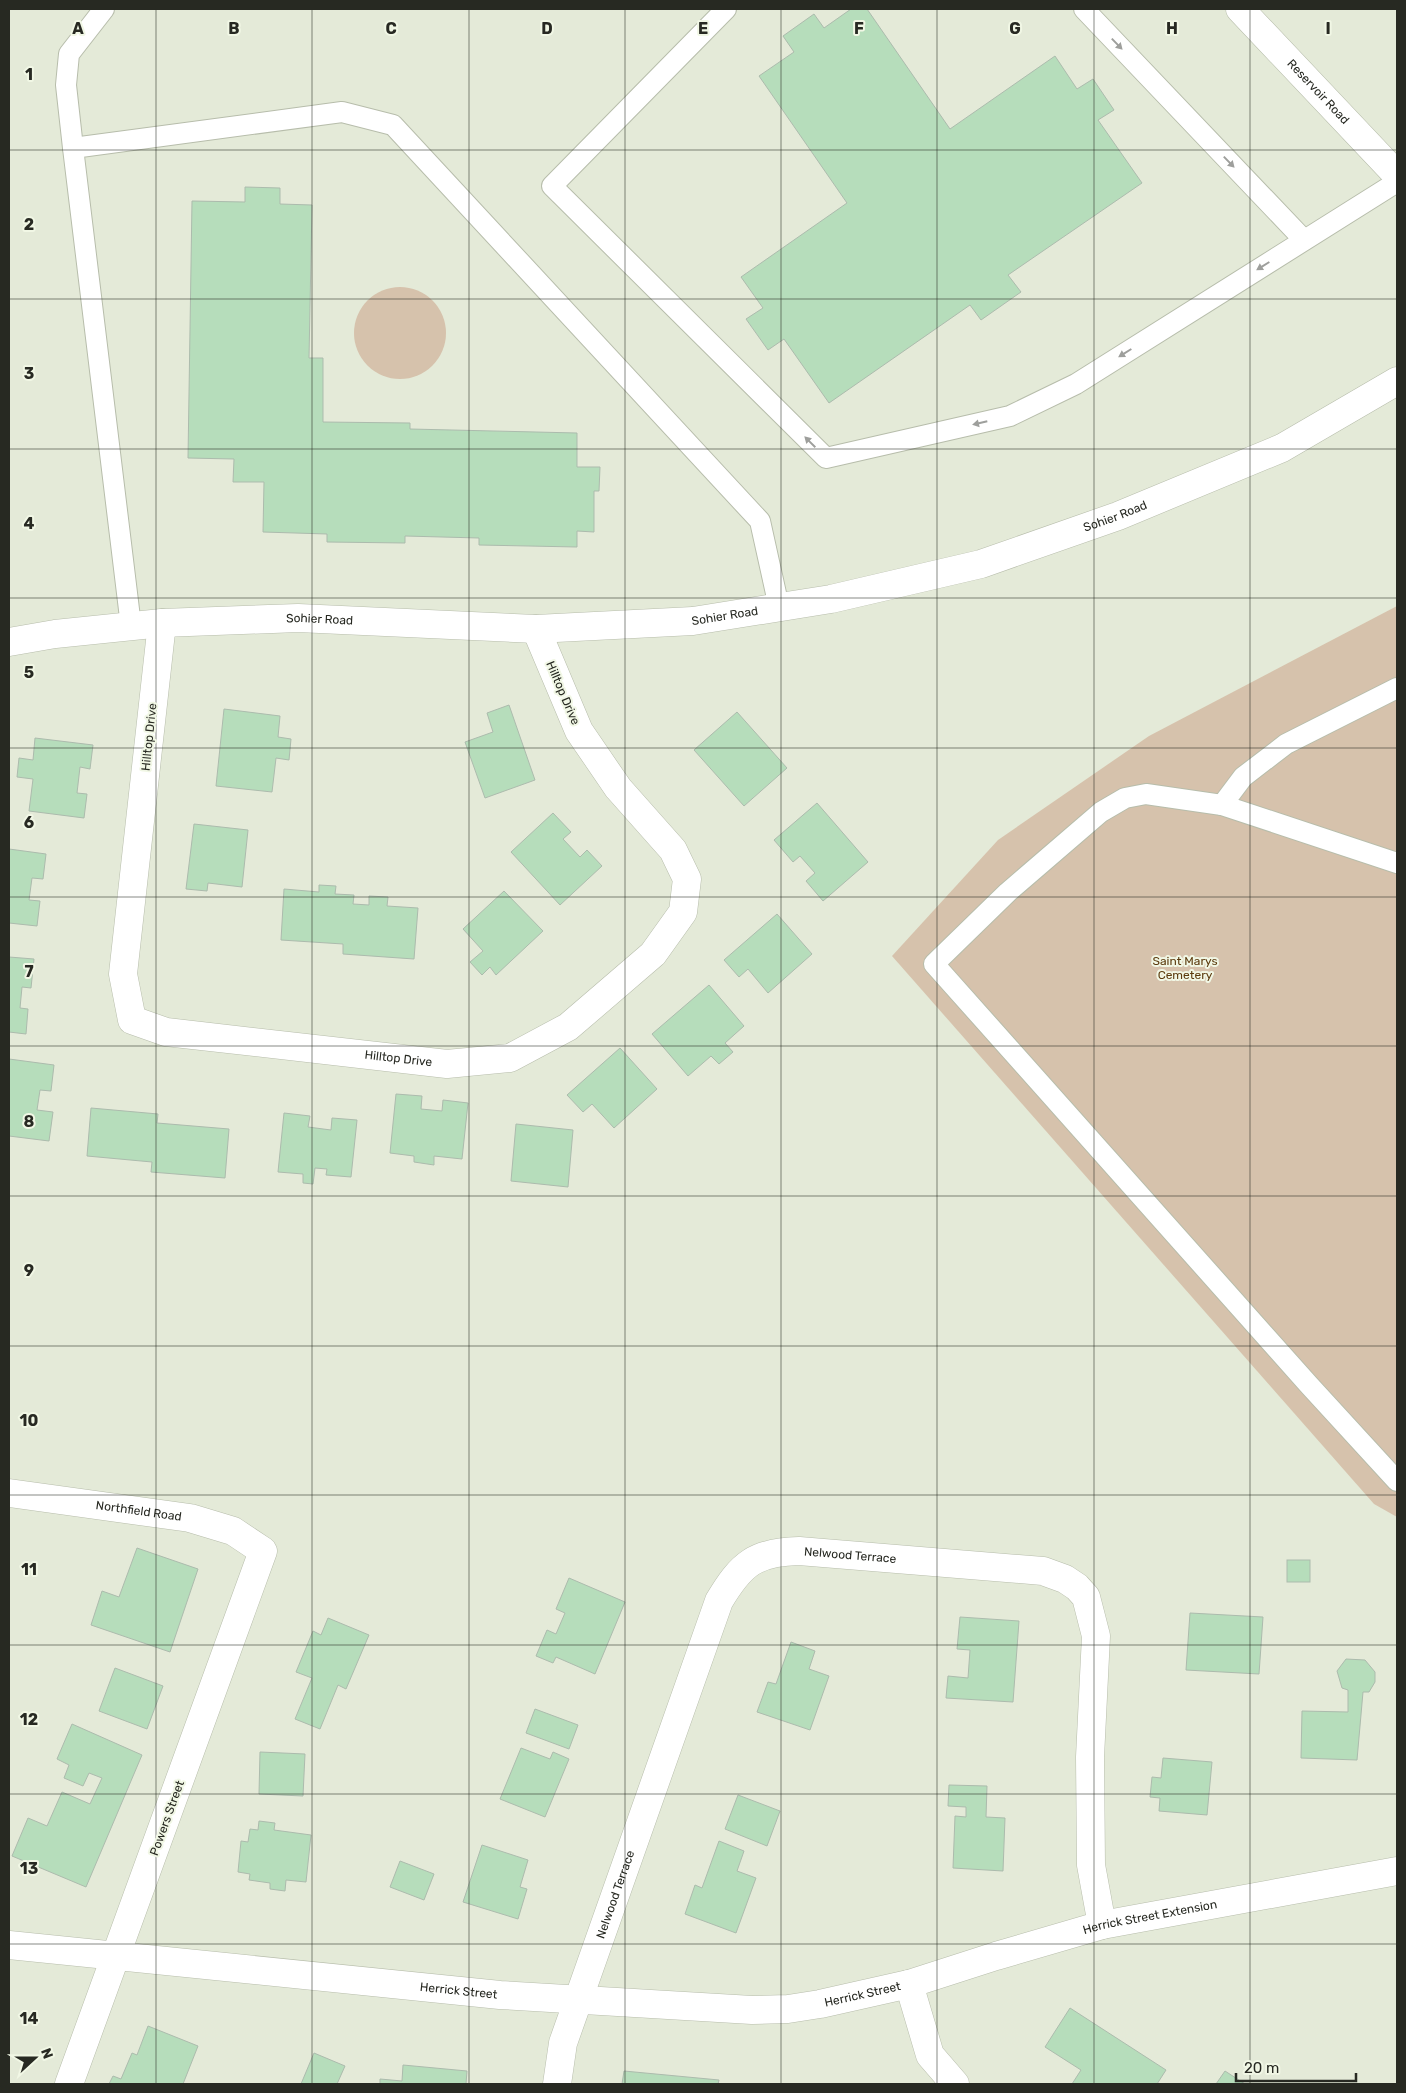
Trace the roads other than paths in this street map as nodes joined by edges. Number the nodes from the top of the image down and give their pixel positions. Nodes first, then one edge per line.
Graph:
1 (104, 9) edge
2 (726, 9) edge
3 (1084, 9) edge
4 (1240, 9) edge
5 (73, 148) junction
6 (1397, 175) edge
7 (1397, 182) edge
8 (1304, 240) junction
9 (1397, 381) edge
10 (779, 607) junction
11 (162, 623) junction
12 (131, 626) junction
13 (536, 629) junction
14 (9, 642) edge
15 (1397, 688) edge
16 (1222, 805) junction
17 (1397, 863) edge
18 (1397, 1481) edge
19 (9, 1493) edge
20 (263, 1550) joint
21 (1397, 1871) edge
22 (1102, 1925) junction
23 (9, 1946) edge
24 (116, 1956) junction
25 (909, 1984) junction
26 (578, 1999) junction
27 (69, 2084) edge
28 (557, 2084) edge
29 (955, 2084) edge

1 - 5 lane
8 -> 2 lane
3 -> 8 lane
4 - 6 street, Reservoir Road
5 - 10 lane
5 - 12 lane
7 - 8 lane
9 - 10 street, Sohier Road
10 - 13 street, Sohier Road
11 - 12 street, Sohier Road
11 - 13 street, Sohier Road
11 - 13 street, Hilltop Drive
12 - 14 street, Sohier Road
15 - 16 lane
16 - 17 lane
16 - 18 lane
19 - 20 street, Northfield Road
20 - 24 street, Powers Street
21 - 22 street, Herrick Street Extension
22 - 25 street, Herrick Street Extension
22 - 26 street, Nelwood Terrace
23 - 24 street, Herrick Street
24 - 26 street, Herrick Street
24 - 27 street, Powers Street
25 - 26 street, Herrick Street
25 - 29 street
26 - 28 street, Nelwood Terrace

